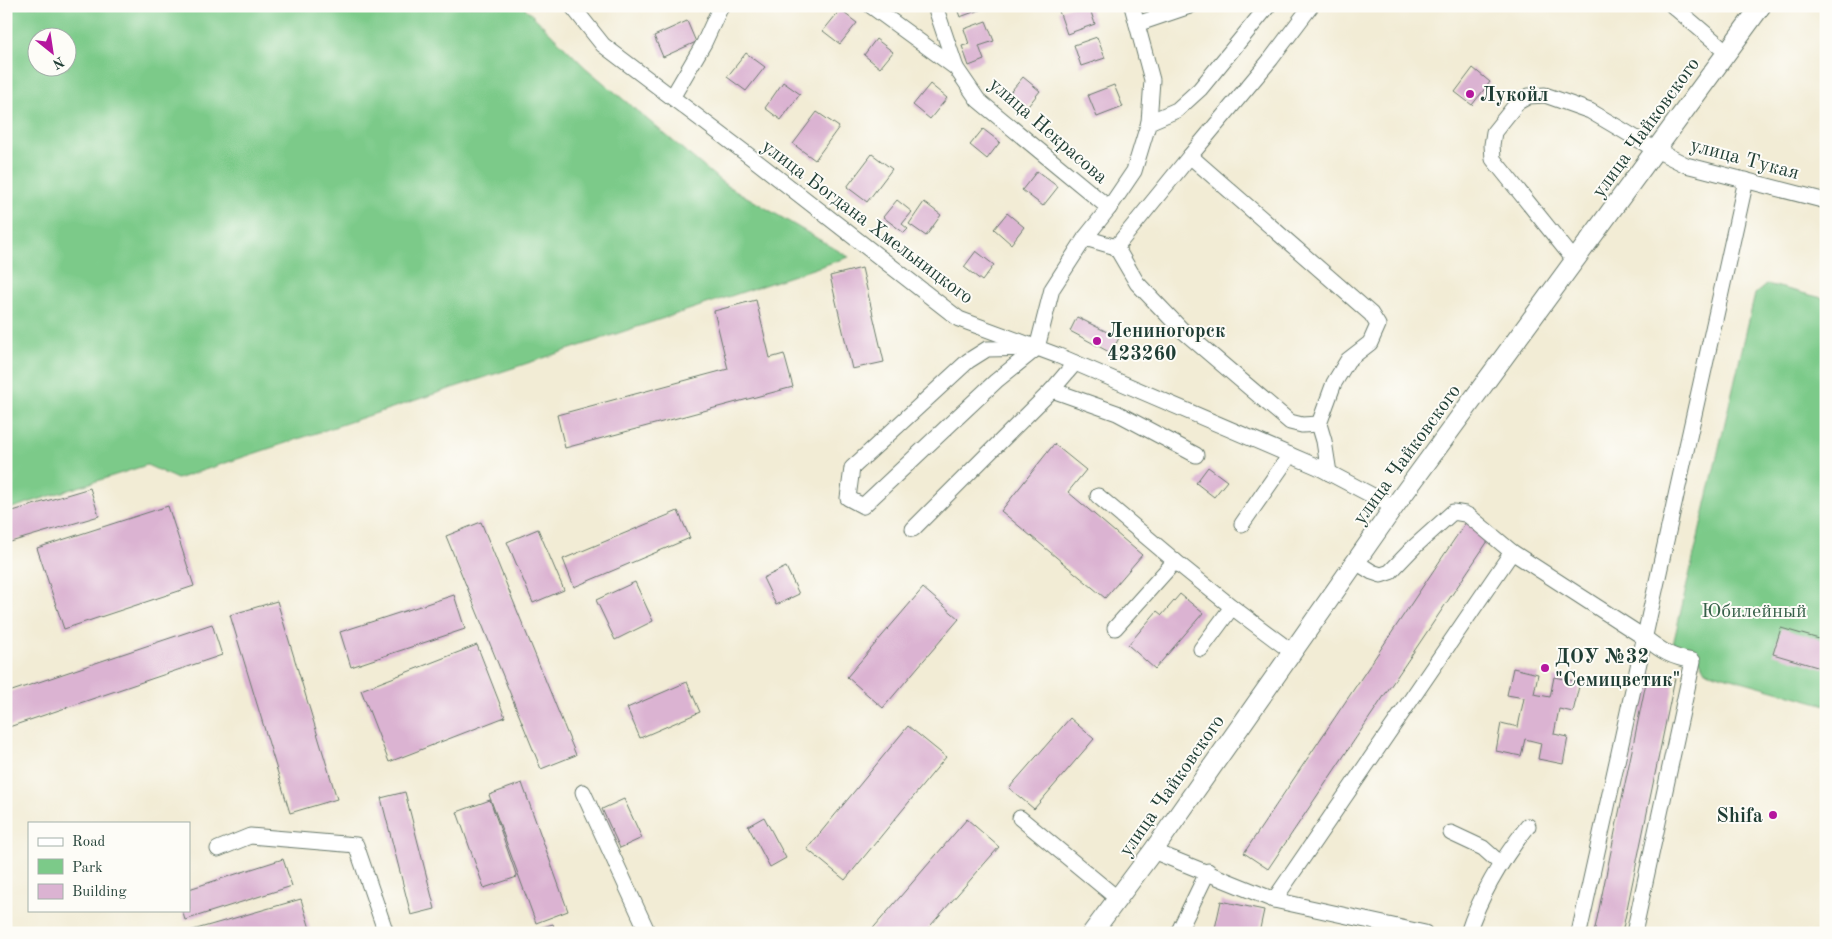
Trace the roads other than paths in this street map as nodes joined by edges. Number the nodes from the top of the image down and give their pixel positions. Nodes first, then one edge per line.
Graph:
1 (572, 6) edge
2 (721, 6) edge
3 (871, 6) edge
4 (935, 6) edge
5 (1132, 6) edge
6 (1190, 6) edge
7 (1268, 6) edge
8 (1310, 6) edge
9 (1761, 6) edge
10 (1680, 9) edge
11 (1137, 24) junction
12 (1727, 52) junction
13 (956, 68) junction
14 (673, 96) junction
15 (1149, 122) junction
16 (1656, 150) junction
17 (1190, 156) junction
18 (1746, 180) junction
19 (1826, 201) edge
20 (1109, 208) junction
21 (1085, 238) junction
22 (1116, 248) junction
23 (1575, 261) junction
24 (1037, 348) junction
25 (1075, 363) junction
26 (1052, 390) junction
27 (1319, 424) junction
28 (1196, 455) dead end
29 (1290, 455) junction
30 (1329, 473) junction
31 (1098, 496) dead end
32 (1394, 507) junction
33 (1242, 524) dead end
34 (913, 529) dead end
35 (1512, 552) junction
36 (1175, 561) junction
37 (1356, 562) junction
38 (1232, 607) junction
39 (1115, 628) dead end
40 (1645, 638) junction
41 (1201, 649) dead end
42 (1292, 652) junction
43 (582, 792) dead end
44 (1020, 818) dead end
45 (1528, 826) dead end
46 (1451, 833) dead end
47 (218, 849) dead end
48 (1153, 851) junction
49 (1501, 864) junction
50 (1208, 872) junction
51 (1118, 899) junction
52 (1274, 900) junction
53 (386, 933) edge
54 (648, 933) edge
55 (1092, 933) edge
56 (1178, 933) edge
57 (1425, 933) edge
58 (1468, 933) edge
59 (1579, 933) edge
60 (1634, 933) edge

1 - 14 street, улица Богдана Хмельницкого
2 - 14 street
3 - 13 street, улица Некрасова
4 - 13 street
5 - 11 street
6 - 11 street
7 - 15 street
8 - 17 street
9 - 12 main road, улица Чайковского
10 - 12 street
11 - 15 street
12 - 16 main road, улица Чайковского
13 - 20 street, улица Некрасова
14 - 24 street, улица Богдана Хмельницкого
15 - 20 street
16 - 18 street, улица Тукая
16 - 23 main road, улица Чайковского
16 - 23 street, улица Тукая
17 - 22 street
17 - 27 street
18 - 19 street, улица Тукая
18 - 40 street
20 - 21 street
21 - 22 street
21 - 24 street
22 - 27 street
23 - 32 main road, улица Чайковского
24 - 24 street
24 - 25 street, улица Богдана Хмельницкого
25 - 26 street
25 - 29 street, улица Богдана Хмельницкого
26 - 28 street
26 - 34 street
27 - 30 street
29 - 30 street, улица Богдана Хмельницкого
29 - 33 street
30 - 32 street, улица Богдана Хмельницкого
31 - 36 street
32 - 37 main road, улица Чайковского
35 - 37 street
35 - 40 street
35 - 52 street
36 - 38 street
36 - 39 street
37 - 42 main road, улица Чайковского
38 - 41 street
38 - 42 street
40 - 59 street
40 - 60 street
42 - 48 main road, улица Чайковского
43 - 54 street
44 - 51 street
45 - 49 street
46 - 49 street
47 - 53 street
48 - 50 street
48 - 51 main road, улица Чайковского
49 - 58 street
50 - 52 street
50 - 56 street
51 - 55 main road, улица Чайковского
52 - 57 street

